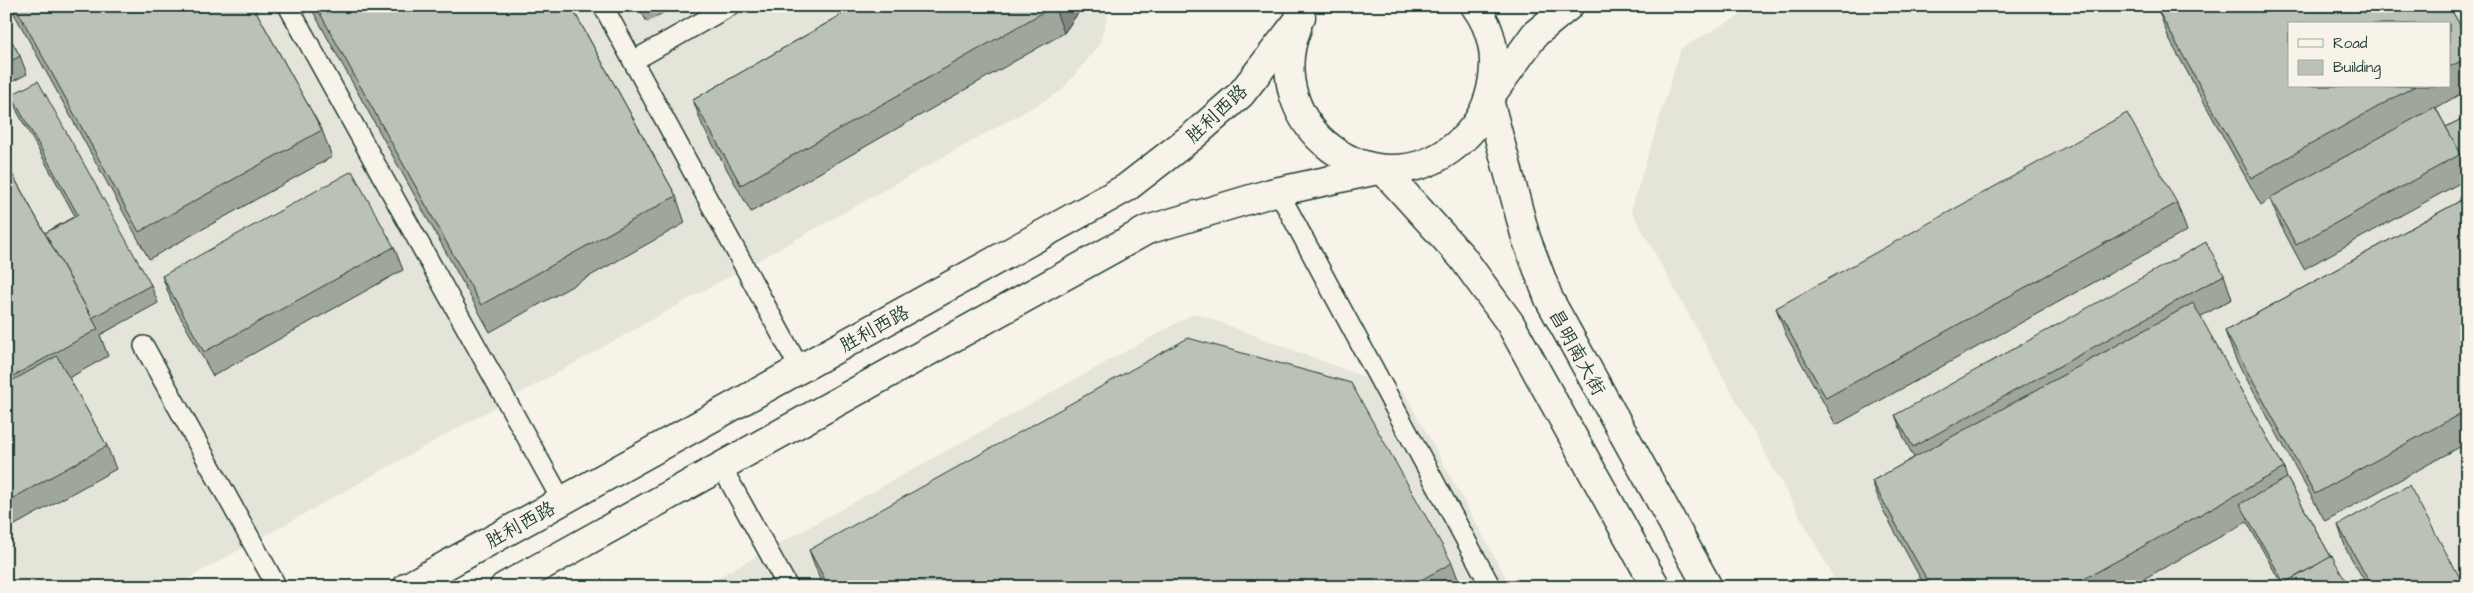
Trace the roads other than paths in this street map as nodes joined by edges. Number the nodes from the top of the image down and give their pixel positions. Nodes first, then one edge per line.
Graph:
1 (288, 6) edge
2 (604, 6) edge
3 (730, 6) edge
4 (1475, 6) edge
5 (1569, 6) edge
6 (1303, 10) edge
7 (633, 61) junction
8 (1489, 100) junction
9 (1382, 169) junction
10 (1278, 191) junction
11 (144, 346) dead end
12 (800, 368) junction
13 (721, 466) junction
14 (562, 501) junction
15 (276, 587) edge
16 (407, 587) edge
17 (504, 587) edge
18 (788, 587) edge
19 (1491, 587) edge
20 (1656, 587) edge
21 (1708, 587) edge

1 - 14 lane
2 - 7 lane
3 - 7 lane
4 - 8 main road
5 - 8 main road
6 - 9 main road
6 - 12 main road, 胜利西路
7 - 12 lane
8 - 9 main road
8 - 21 main road, 昌明南大街
9 - 10 main road
9 - 20 main road
10 - 13 main road
10 - 19 lane
11 - 15 lane
12 - 14 main road, 胜利西路
13 - 17 main road
13 - 18 lane
14 - 16 main road, 胜利西路

